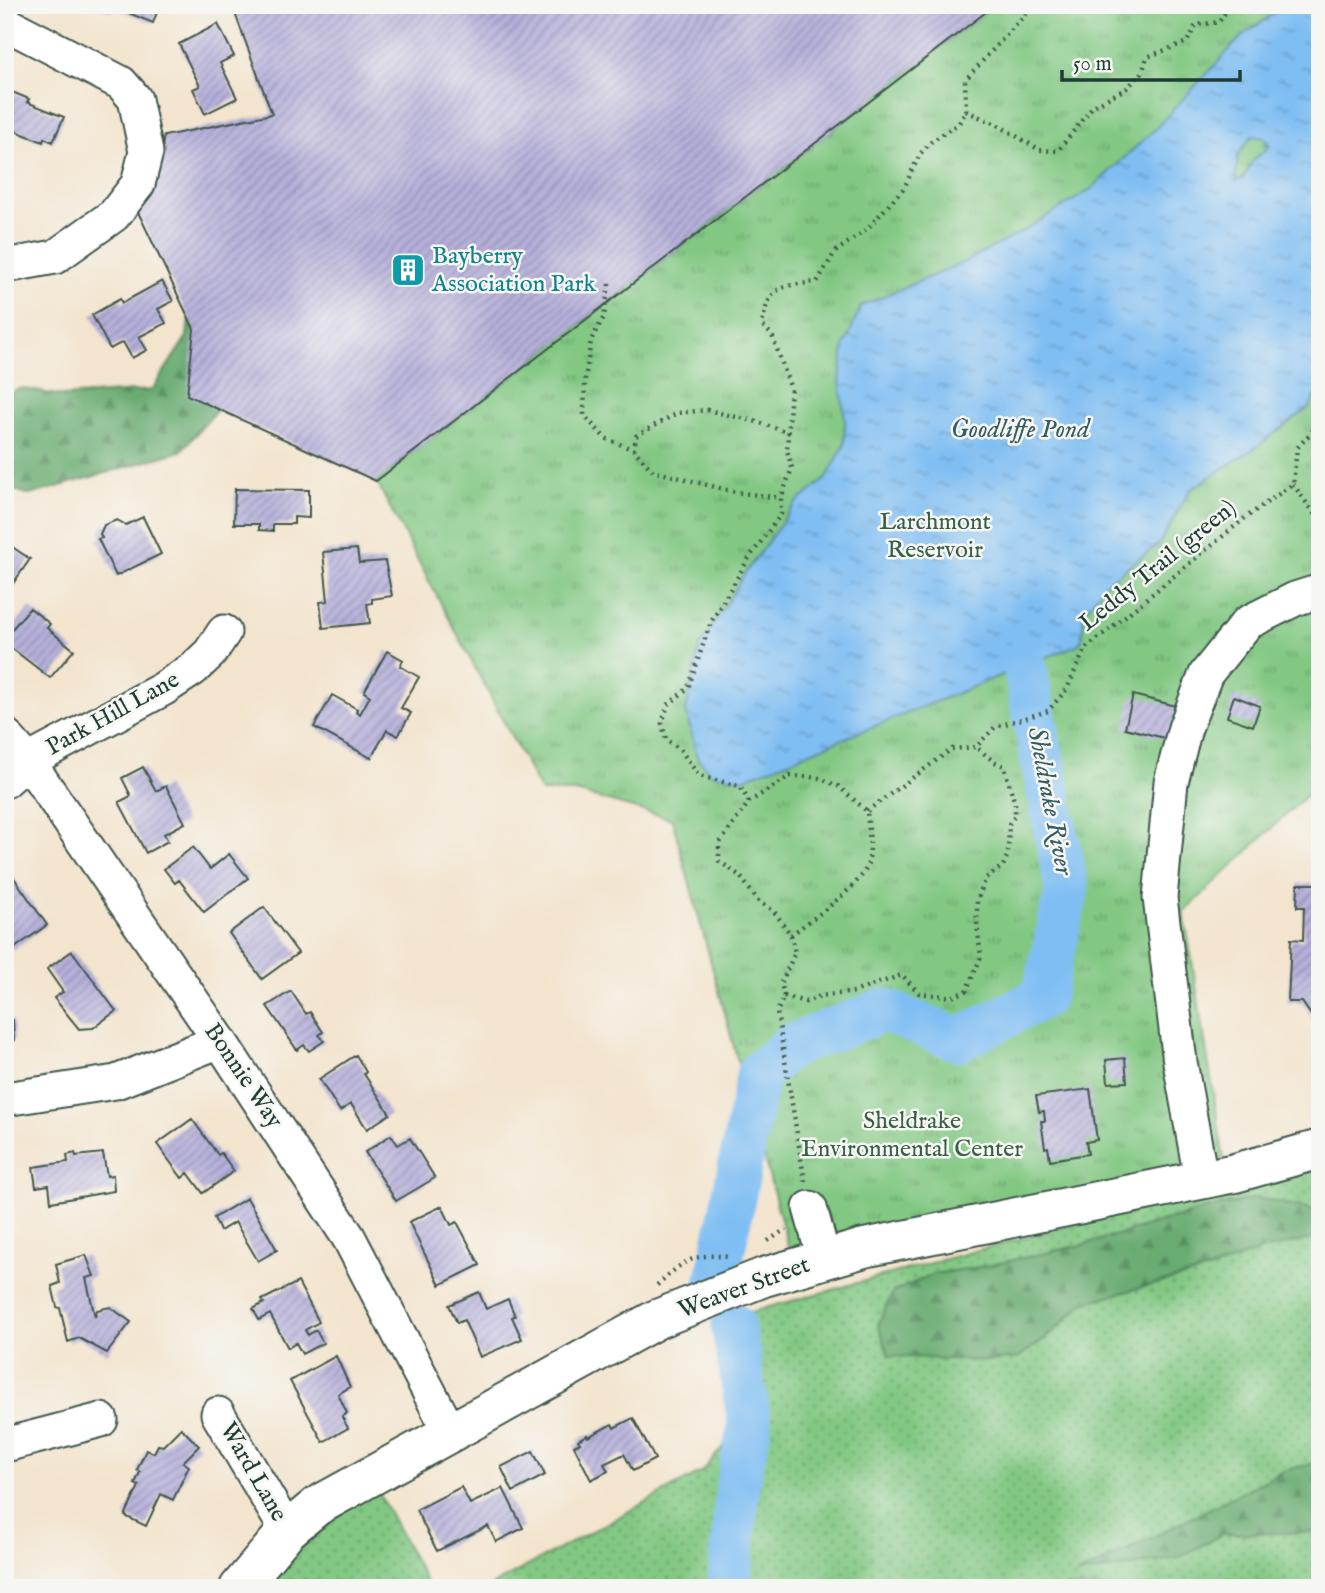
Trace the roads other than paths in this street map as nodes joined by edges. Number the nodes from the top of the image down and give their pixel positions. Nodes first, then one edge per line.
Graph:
1 (5, 23) edge
2 (5, 266) edge
3 (1320, 591) edge
4 (224, 632) dead end
5 (5, 735) edge
6 (17, 771) edge
7 (220, 1041) junction
8 (5, 1099) edge
9 (1320, 1149) edge
10 (1201, 1178) junction
11 (810, 1208) road end
12 (824, 1259) junction
13 (219, 1414) dead end
14 (101, 1420) dead end
15 (450, 1432) junction
16 (5, 1445) edge
17 (287, 1531) junction
18 (239, 1588) edge

1 - 2 street
3 - 10 street
4 - 6 street, Park Hill Lane
5 - 6 street, Bonnie Way
6 - 7 street, Bonnie Way
7 - 8 street
7 - 15 street, Bonnie Way
9 - 10 main road, Weaver Street
10 - 12 main road, Weaver Street
11 - 12 street
12 - 15 main road, Weaver Street
13 - 17 street, Ward Lane
14 - 16 street
15 - 17 main road, Weaver Street
17 - 18 main road, Weaver Street

